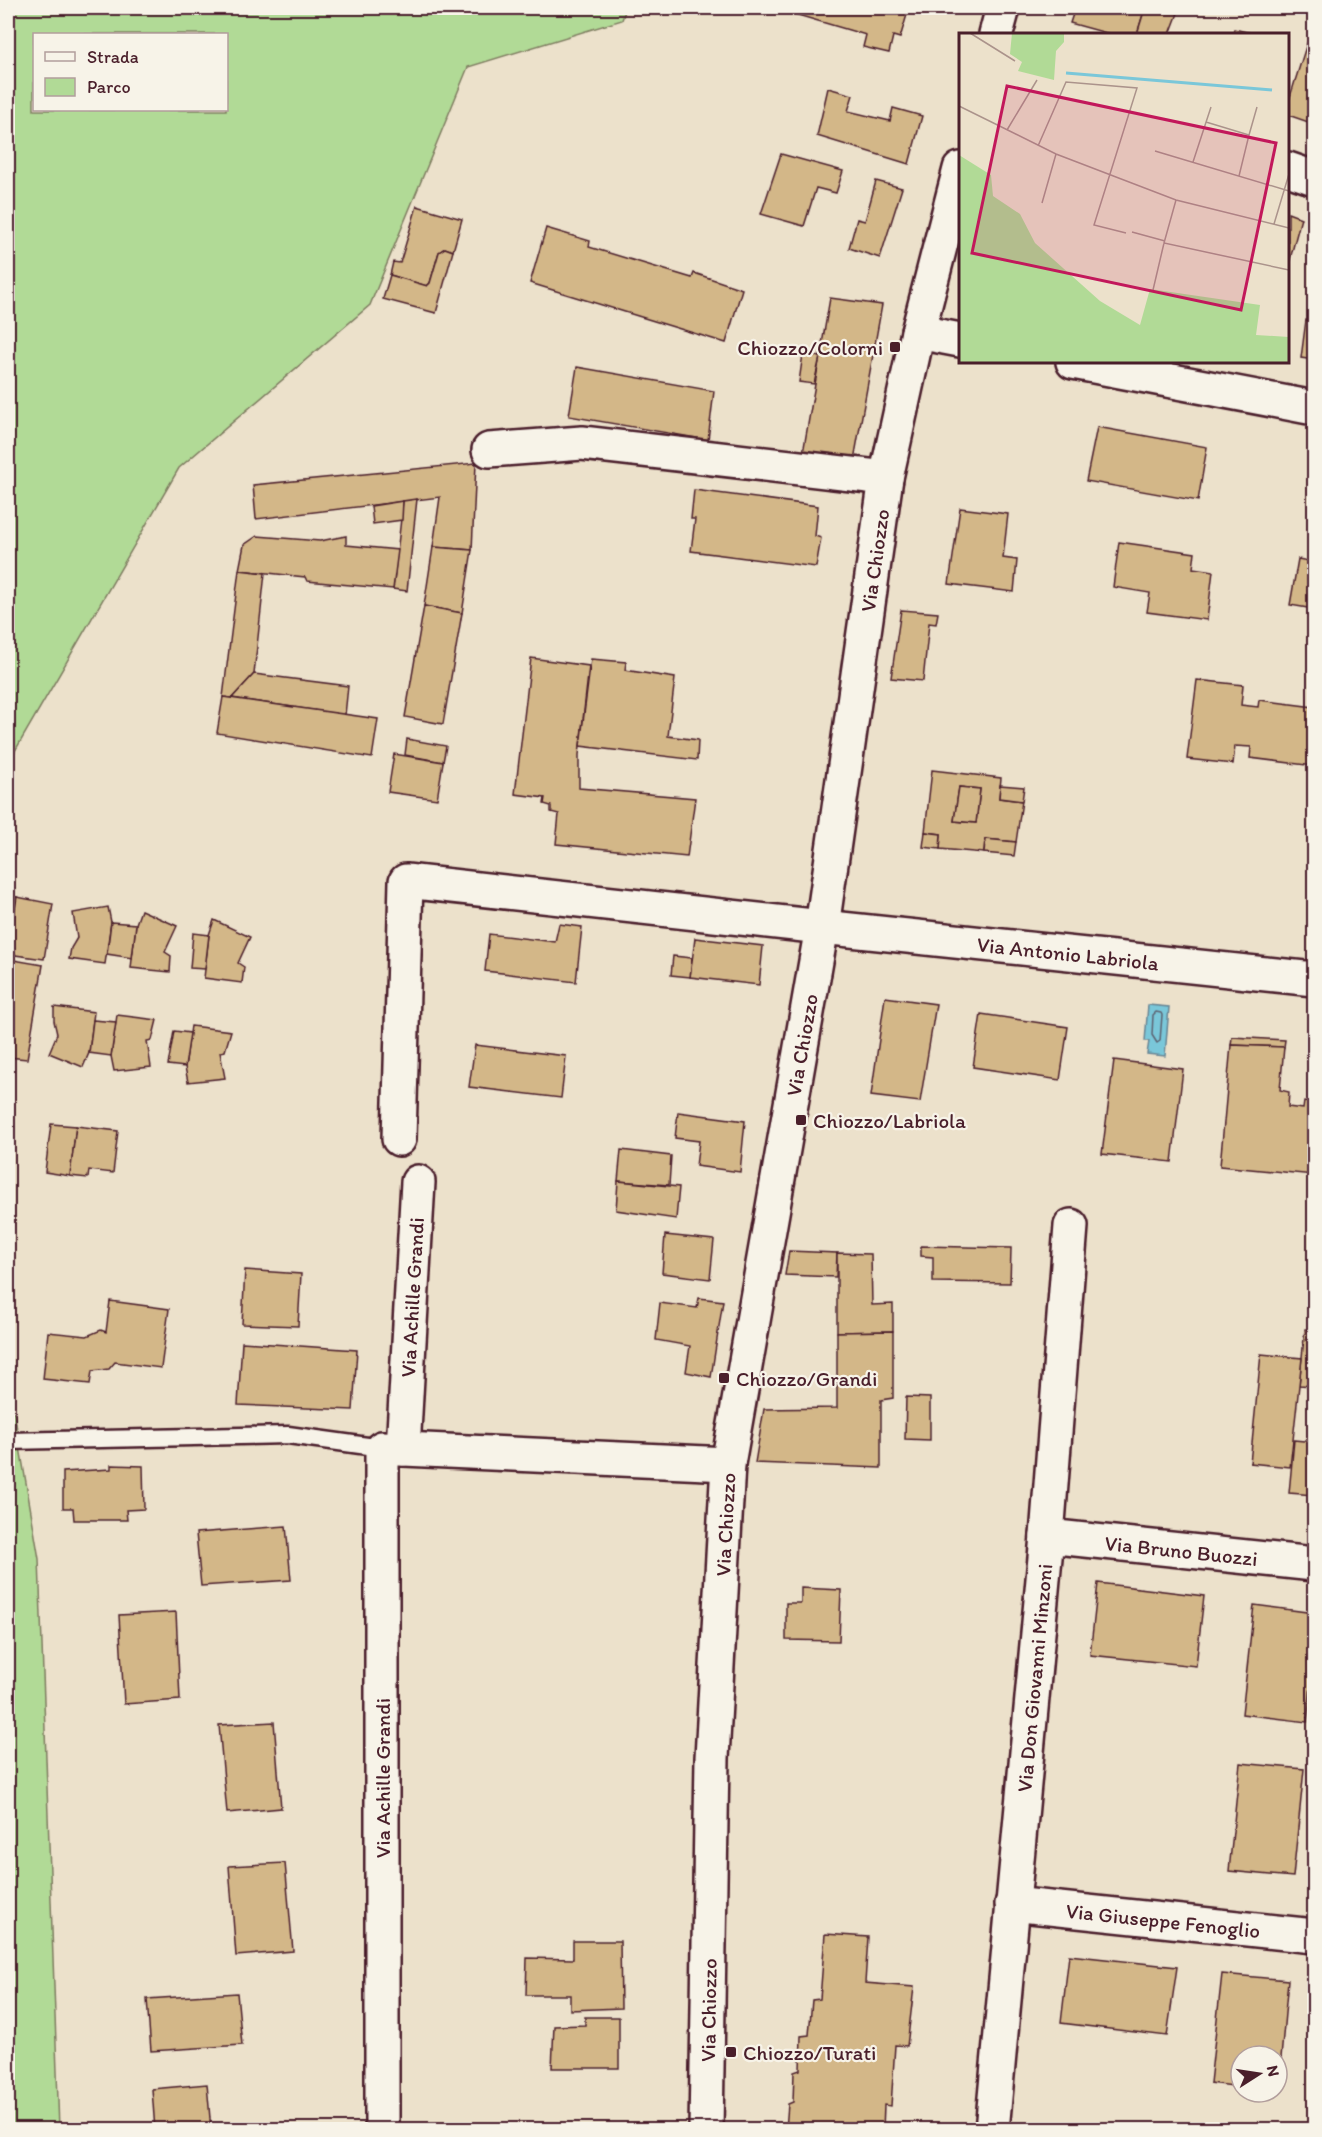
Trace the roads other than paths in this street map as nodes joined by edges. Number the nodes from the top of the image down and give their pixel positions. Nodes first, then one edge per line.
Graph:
1 (1003, 8) edge
2 (996, 33) edge
3 (1289, 170) edge
4 (959, 173) edge
5 (1314, 178) edge
6 (918, 332) junction
7 (959, 340) edge
8 (1078, 363) edge
9 (1314, 408) edge
10 (489, 450) dead end
11 (886, 478) junction
12 (822, 927) junction
13 (1314, 979) edge
14 (399, 1138) dead end
15 (418, 1182) dead end
16 (1071, 1226) dead end
17 (8, 1441) edge
18 (392, 1448) junction
19 (728, 1464) junction
20 (1047, 1536) junction
21 (1314, 1564) edge
22 (1012, 1904) junction
23 (1314, 1935) edge
24 (382, 2130) edge
25 (706, 2130) edge
26 (992, 2130) edge

1 - 2 street
3 - 5 street
4 - 6 street, Via Chiozzo
6 - 7 street
6 - 11 street, Via Chiozzo
8 - 9 street
10 - 11 street, Via Chiozzo
11 - 12 street, Via Chiozzo
12 - 13 street, Via Antonio Labriola
12 - 14 street
12 - 19 street, Via Chiozzo
15 - 18 street, Via Achille Grandi
16 - 20 street, Via Don Giovanni Minzoni
17 - 18 lane
18 - 19 street
18 - 24 street, Via Achille Grandi
19 - 25 street, Via Chiozzo
20 - 21 street, Via Bruno Buozzi
20 - 22 street, Via Don Giovanni Minzoni
22 - 23 street, Via Giuseppe Fenoglio
22 - 26 street, Via Don Giovanni Minzoni

